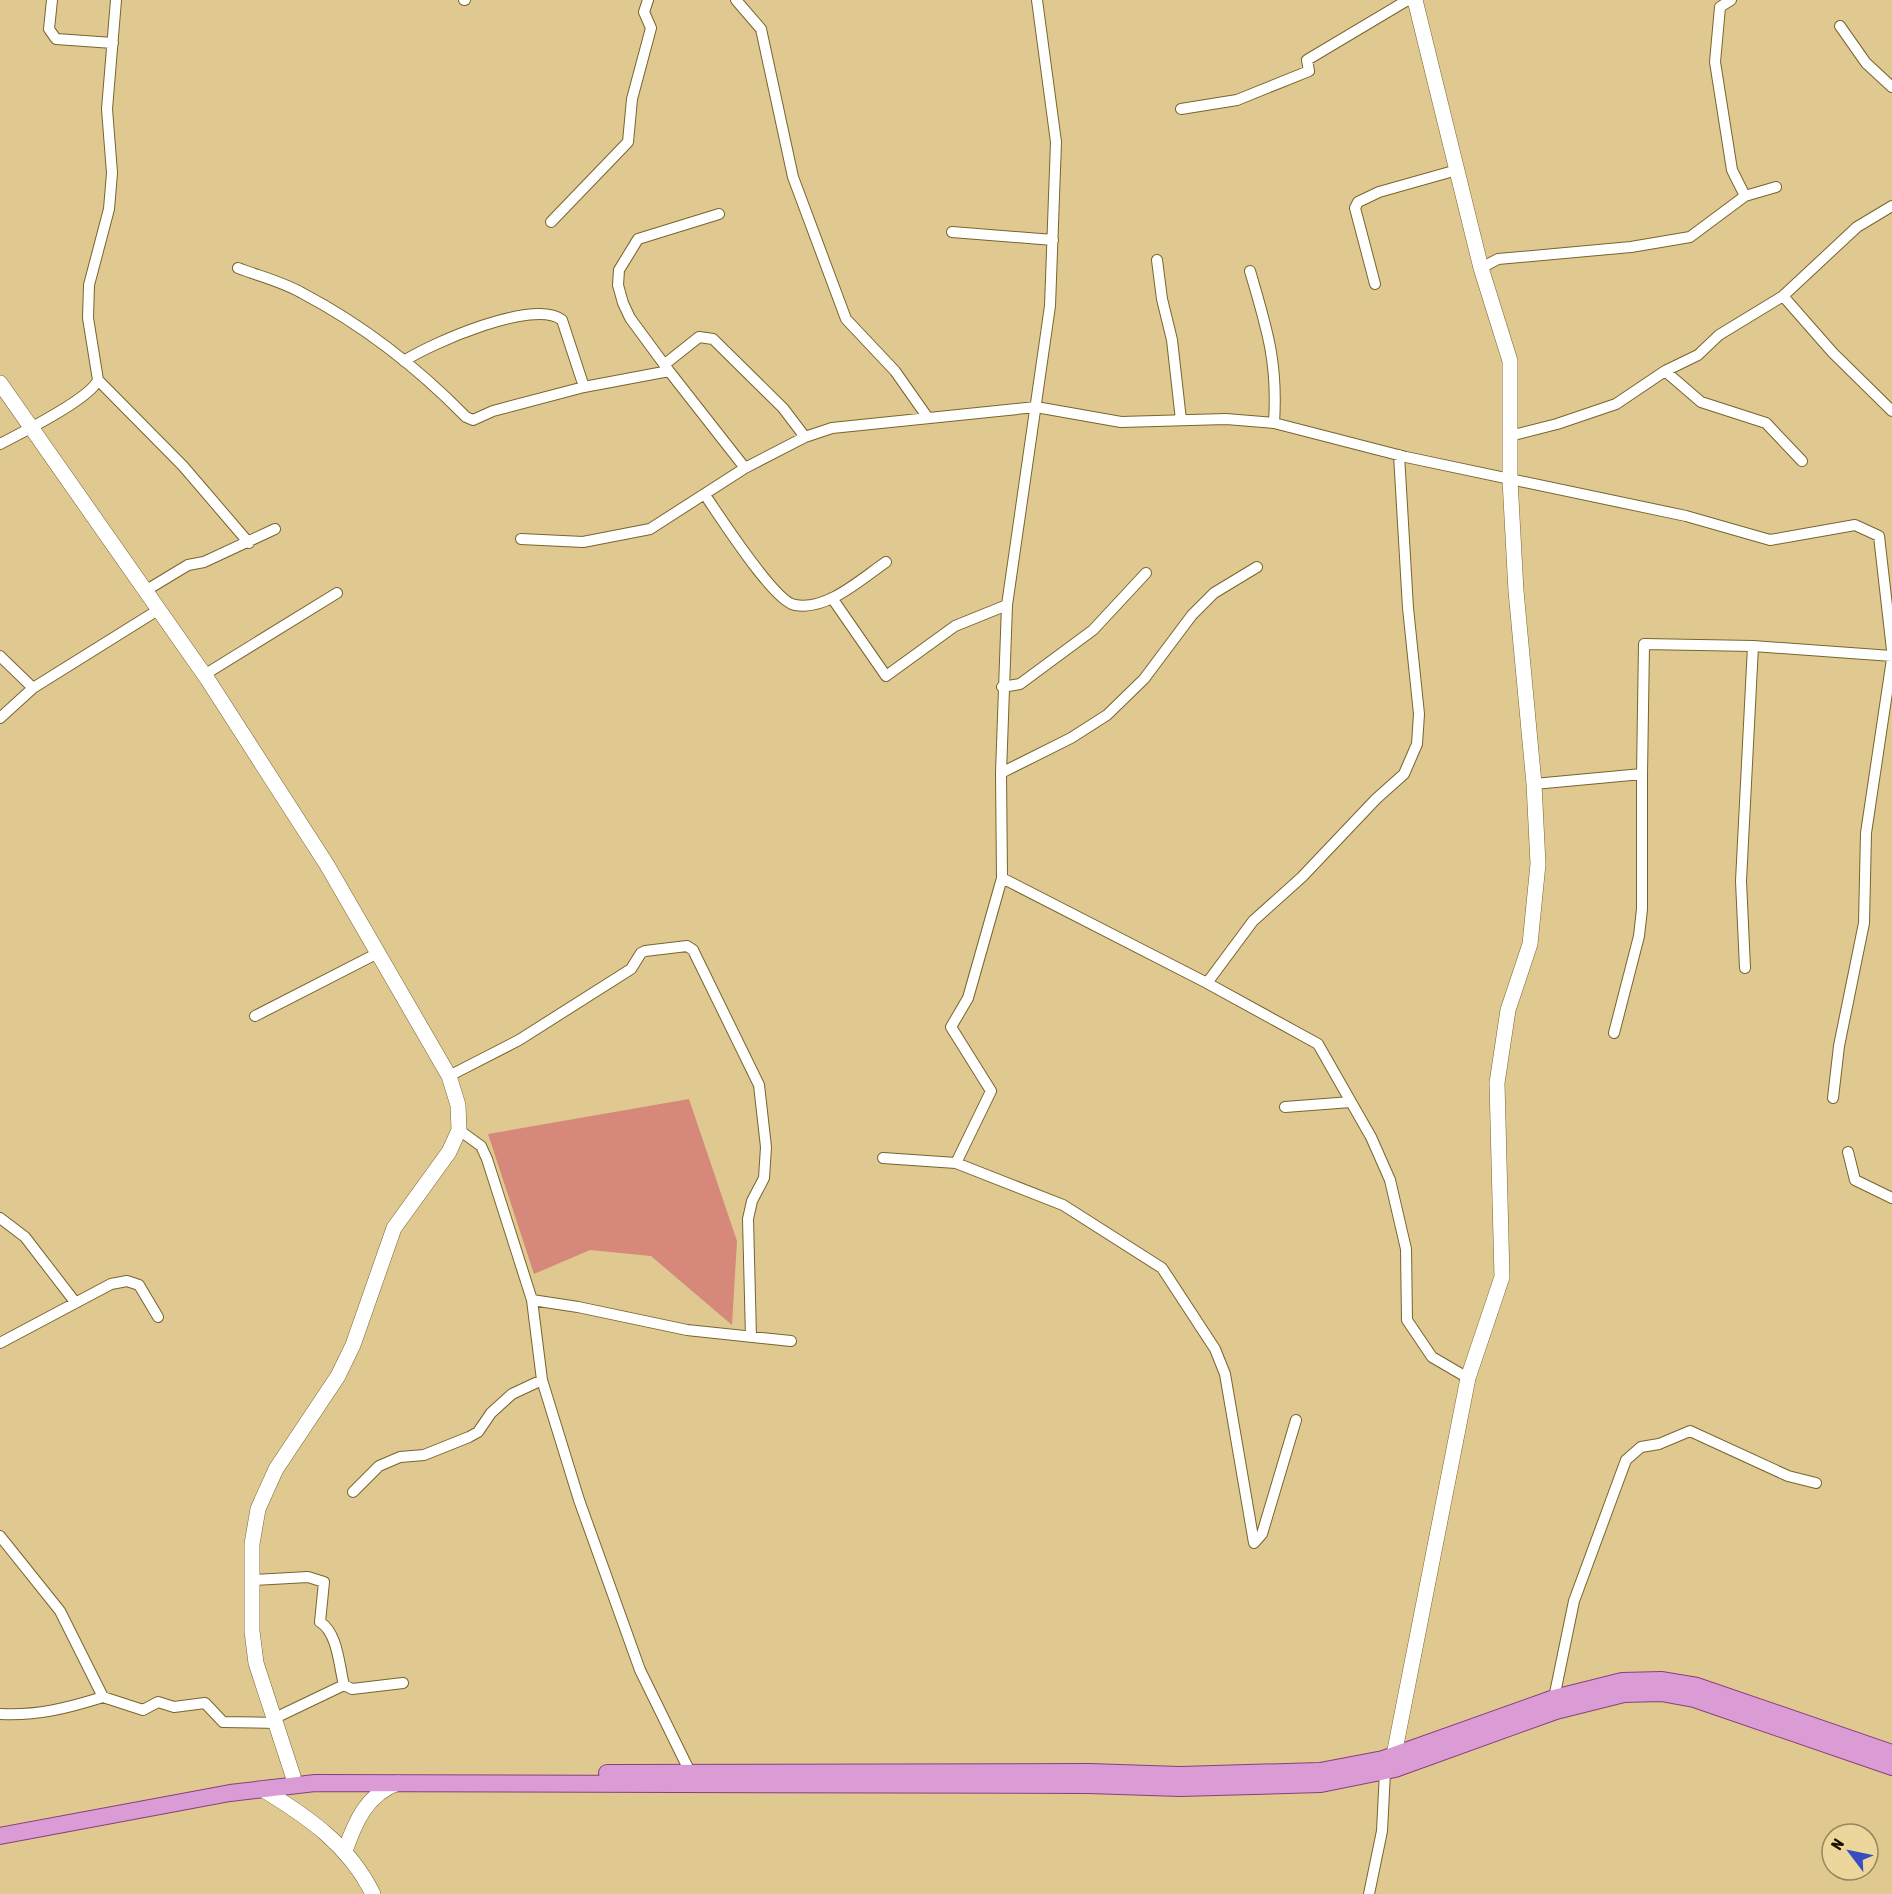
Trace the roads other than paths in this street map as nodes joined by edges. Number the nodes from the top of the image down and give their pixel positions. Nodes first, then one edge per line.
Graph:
1 (52, 0) edge
2 (116, 0) edge
3 (648, 0) edge
4 (736, 0) edge
5 (1037, 0) edge
6 (1406, 0) edge
7 (1415, 0) edge
8 (1731, 0) edge
9 (1840, 26) dead end
10 (113, 43) junction
11 (1892, 87) edge
12 (1181, 109) dead end
13 (1457, 170) junction
14 (1776, 187) dead end
15 (1745, 196) junction
16 (1892, 206) edge
17 (719, 214) dead end
18 (551, 222) dead end
19 (952, 232) dead end
20 (1053, 240) junction
21 (1156, 260) dead end
22 (238, 267) dead end
23 (1481, 268) junction
24 (1250, 271) dead end
25 (1375, 284) dead end
26 (1783, 296) junction
27 (404, 361) junction
28 (667, 368) junction
29 (1665, 371) junction
30 (98, 380) junction
31 (0, 383) edge
32 (584, 387) junction
33 (1036, 407) junction
34 (1892, 411) edge
35 (928, 418) junction
36 (1181, 420) junction
37 (1274, 423) junction
38 (30, 429) junction
39 (1510, 436) junction
40 (805, 437) junction
41 (0, 444) edge
42 (1399, 455) junction
43 (1802, 461) dead end
44 (745, 468) junction
45 (1510, 480) junction
46 (705, 495) junction
47 (276, 529) dead end
48 (521, 539) dead end
49 (249, 543) junction
50 (886, 562) dead end
51 (1257, 567) dead end
52 (1888, 570) edge
53 (1146, 573) dead end
54 (145, 591) junction
55 (337, 593) dead end
56 (832, 598) junction
57 (1006, 605) junction
58 (158, 610) junction
59 (1753, 646) junction
60 (1892, 650) edge
61 (0, 656) edge
62 (1892, 657) edge
63 (204, 675) junction
64 (1002, 687) junction
65 (33, 688) junction
66 (0, 718) edge
67 (1001, 773) junction
68 (1642, 774) junction
69 (1534, 784) junction
70 (1002, 878) junction
71 (378, 953) junction
72 (1744, 968) dead end
73 (1207, 983) junction
74 (255, 1016) dead end
75 (1614, 1033) dead end
76 (448, 1076) junction
77 (1833, 1098) dead end
78 (1351, 1102) junction
79 (1285, 1107) dead end
80 (459, 1130) junction
81 (1848, 1152) dead end
82 (883, 1158) dead end
83 (956, 1163) junction
84 (1892, 1198) edge
85 (0, 1218) edge
86 (531, 1300) junction
87 (75, 1302) junction
88 (158, 1317) dead end
89 (752, 1337) junction
90 (791, 1341) dead end
91 (0, 1343) edge
92 (1468, 1378) junction
93 (542, 1380) junction
94 (1296, 1420) dead end
95 (1816, 1483) dead end
96 (352, 1492) dead end
97 (0, 1536) edge
98 (252, 1580) junction
99 (403, 1683) dead end
100 (344, 1685) junction
101 (103, 1697) junction
102 (1554, 1698) junction
103 (0, 1714) edge
104 (276, 1720) junction
105 (1892, 1753) edge
106 (1394, 1755) junction
107 (1892, 1767) edge
108 (690, 1772) junction
109 (1385, 1772) junction
110 (293, 1776) junction
111 (403, 1781) junction
112 (262, 1789) junction
113 (0, 1826) edge
114 (0, 1836) edge
115 (345, 1851) junction
116 (373, 1894) edge
117 (1370, 1894) edge

1 - 10 street
2 - 10 street
3 - 18 street
4 - 35 street
5 - 20 street
6 - 7 street
6 - 12 street
7 - 13 street
8 - 15 street
9 - 11 street
10 - 30 street
13 - 23 street
13 - 25 street
14 - 15 street
15 - 23 street
16 - 26 street
17 - 28 street
19 - 20 street
20 - 33 street
21 - 36 street
22 - 27 street
23 - 39 street
24 - 37 street
26 - 29 street
26 - 34 street
27 - 32 street
27 - 32 street
28 - 32 street
28 - 40 street
28 - 44 street
29 - 39 street
29 - 43 street
30 - 38 street
30 - 49 street
31 - 38 street
33 - 35 street
33 - 36 street
33 - 57 street
35 - 40 street
36 - 37 street
37 - 42 street
38 - 41 street
38 - 54 street
39 - 45 street
40 - 44 street
42 - 45 street
42 - 73 street
44 - 46 street
45 - 52 street
45 - 69 street
46 - 48 street
46 - 56 street
47 - 49 street
49 - 54 street
50 - 56 street
51 - 67 street
52 - 60 street
53 - 64 street
54 - 58 street
55 - 63 street
56 - 57 street
57 - 64 street
58 - 63 street
58 - 65 street
59 - 62 street
59 - 68 street
59 - 72 street
61 - 65 street
62 - 77 street
63 - 71 street
64 - 67 street
65 - 66 street
67 - 70 street
68 - 69 street
68 - 75 street
69 - 92 street
70 - 73 street
70 - 83 street
71 - 74 street
71 - 76 street
73 - 78 street
76 - 80 street
76 - 89 street
78 - 79 street
78 - 92 street
80 - 86 street
80 - 98 street
81 - 84 street
82 - 83 street
83 - 94 street
85 - 87 street
86 - 89 street
86 - 93 street
87 - 88 street
87 - 91 street
89 - 90 street
92 - 106 street
93 - 96 street
93 - 108 street
95 - 102 street
97 - 101 street
98 - 100 street
98 - 104 street
99 - 100 street
100 - 104 street
101 - 103 street
101 - 104 street
102 - 105 main road
102 - 106 main road
104 - 110 street
106 - 108 main road
107 - 109 main road
108 - 110 main road
109 - 111 main road
109 - 117 street
110 - 113 main road
111 - 112 main road
111 - 115 street
112 - 114 main road
112 - 115 street
115 - 116 street

